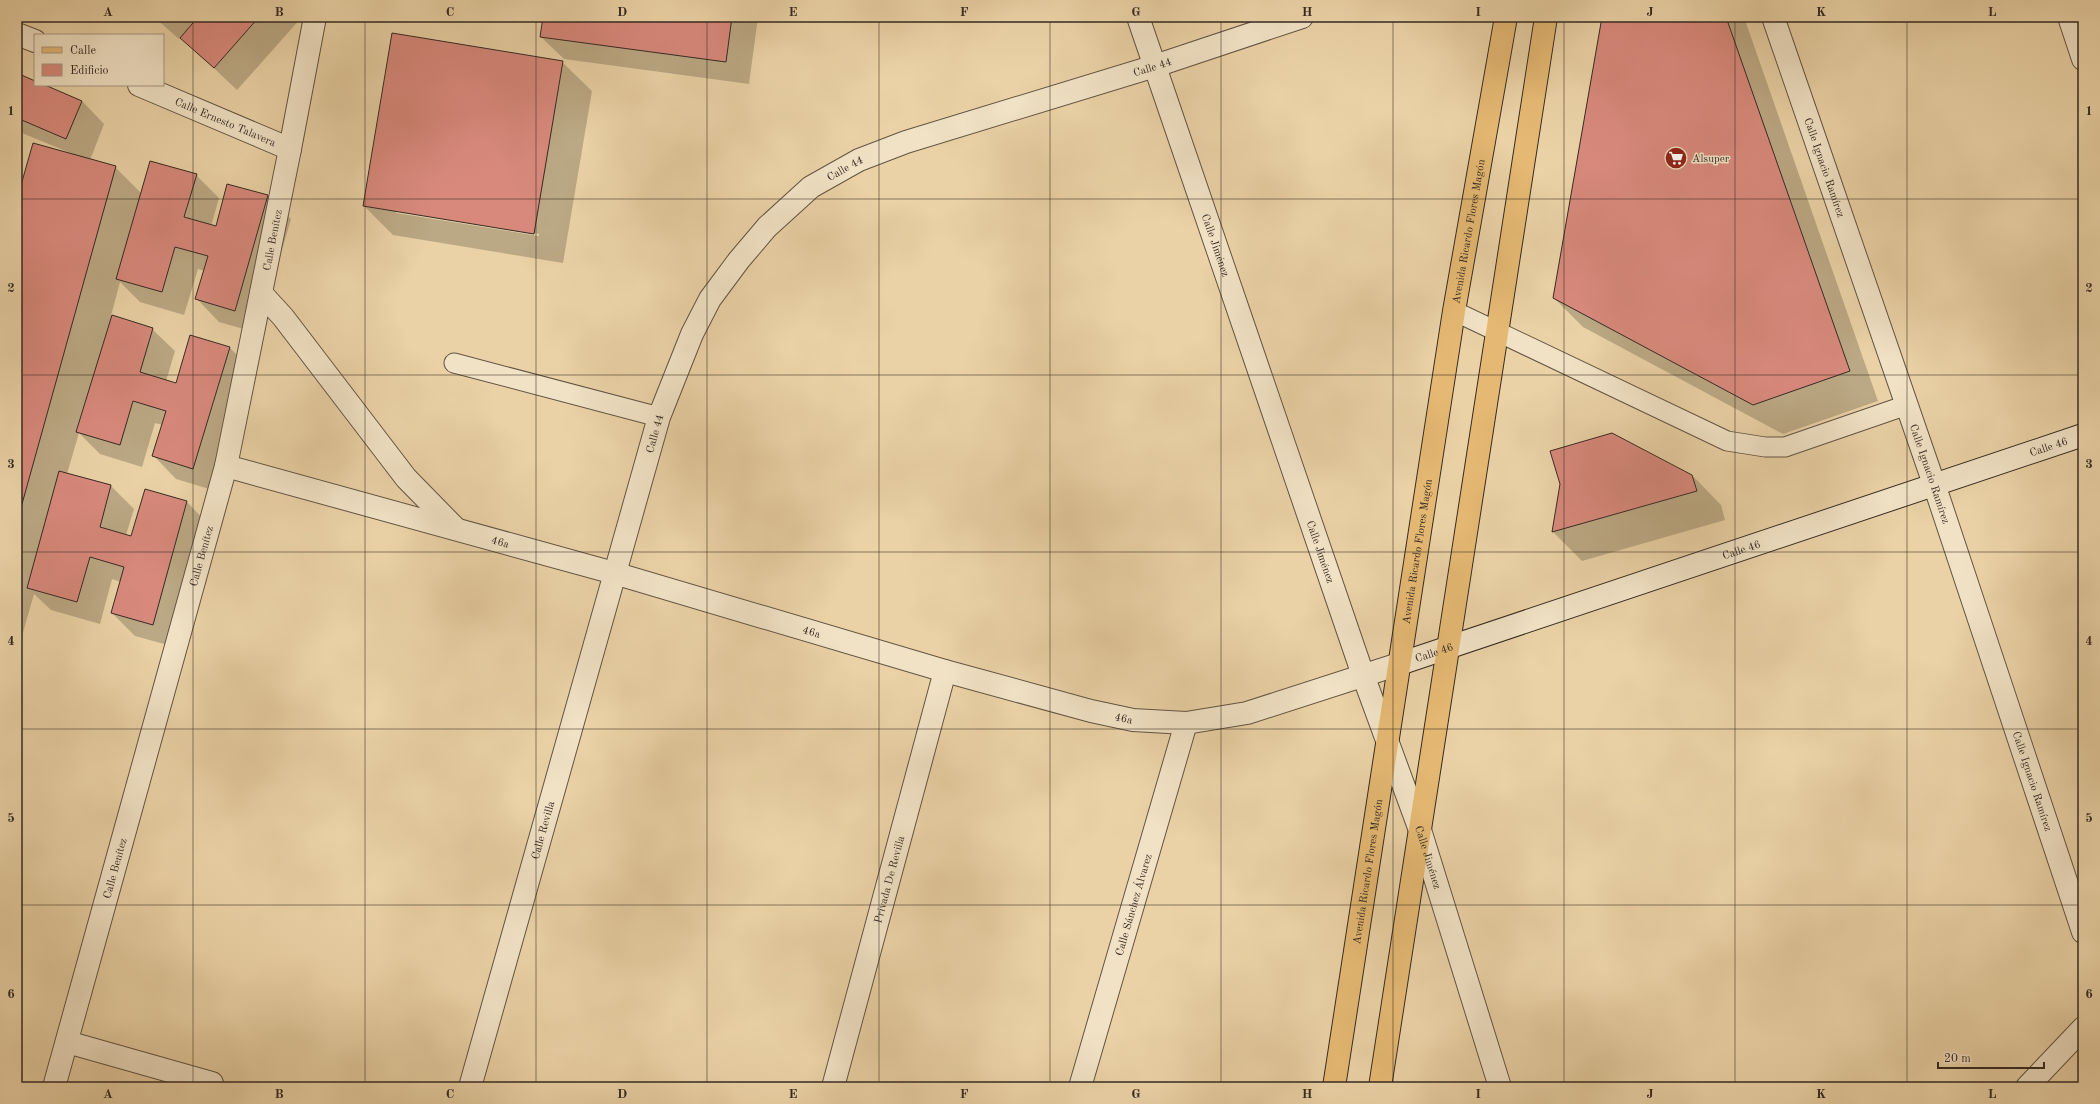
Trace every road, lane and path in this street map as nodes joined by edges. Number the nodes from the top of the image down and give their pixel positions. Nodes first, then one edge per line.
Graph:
1 (315, 17) edge
2 (1138, 17) edge
3 (1302, 17) edge
4 (1506, 17) edge
5 (1546, 17) edge
6 (1773, 17) edge
7 (2069, 17) edge
8 (17, 34) edge
9 (34, 41) edge
10 (2083, 60) edge
11 (1155, 66) junction
12 (141, 86) edge
13 (290, 149) junction
14 (261, 293) junction
15 (1454, 311) junction
16 (1496, 329) junction
17 (454, 363) dead end
18 (1907, 405) junction
19 (659, 417) junction
20 (2083, 435) edge
21 (226, 466) junction
22 (1934, 484) junction
23 (454, 527) junction
24 (614, 573) junction
25 (1450, 647) junction
26 (1399, 664) junction
27 (945, 671) junction
28 (1363, 675) junction
29 (1186, 723) junction
30 (1388, 744) junction
31 (1421, 833) junction
32 (2083, 932) edge
33 (2083, 1028) edge
34 (67, 1042) junction
35 (212, 1083) dead end
36 (54, 1087) edge
37 (470, 1087) edge
38 (833, 1087) edge
39 (1080, 1087) edge
40 (1334, 1087) edge
41 (1380, 1087) edge
42 (1500, 1087) edge
43 (2027, 1087) edge

1 - 13 street, Calle Benítez
2 - 11 street, Calle Jiménez
3 - 11 street, Calle 44
4 - 15 main road, Avenida Ricardo Flores Magón
5 - 16 main road
6 - 18 street, Calle Ignacio Ramírez
7 - 10 street
8 - 9 street
11 - 19 street, Calle 44
11 - 28 street, Calle Jiménez
12 - 13 street, Calle Ernesto Talavera
13 - 14 street, Calle Benítez
14 - 21 street, Calle Benítez
14 - 23 street
15 - 16 lane
15 - 26 main road, Avenida Ricardo Flores Magón
16 - 18 lane
16 - 25 main road
17 - 19 lane
18 - 22 street, Calle Ignacio Ramírez
19 - 24 street, Calle 44
20 - 22 street, Calle 46
21 - 23 street, 46a
21 - 34 street, Calle Benítez
22 - 25 street, Calle 46
22 - 32 street, Calle Ignacio Ramírez
23 - 24 street, 46a
24 - 27 street, 46a
24 - 37 street, Calle Revilla
25 - 26 street, Calle 46
25 - 31 main road
26 - 28 street, 46a
26 - 30 main road, Avenida Ricardo Flores Magón
27 - 29 street, 46a
27 - 38 street, Privada De Revilla
28 - 29 street, 46a
28 - 30 street, Calle Jiménez
29 - 39 street, Calle Sánchez Álvarez
30 - 31 street, Calle Jiménez
30 - 40 main road, Avenida Ricardo Flores Magón
31 - 41 main road
31 - 42 street, Calle Jiménez
33 - 43 street
34 - 35 street
34 - 36 street, Calle Benítez

